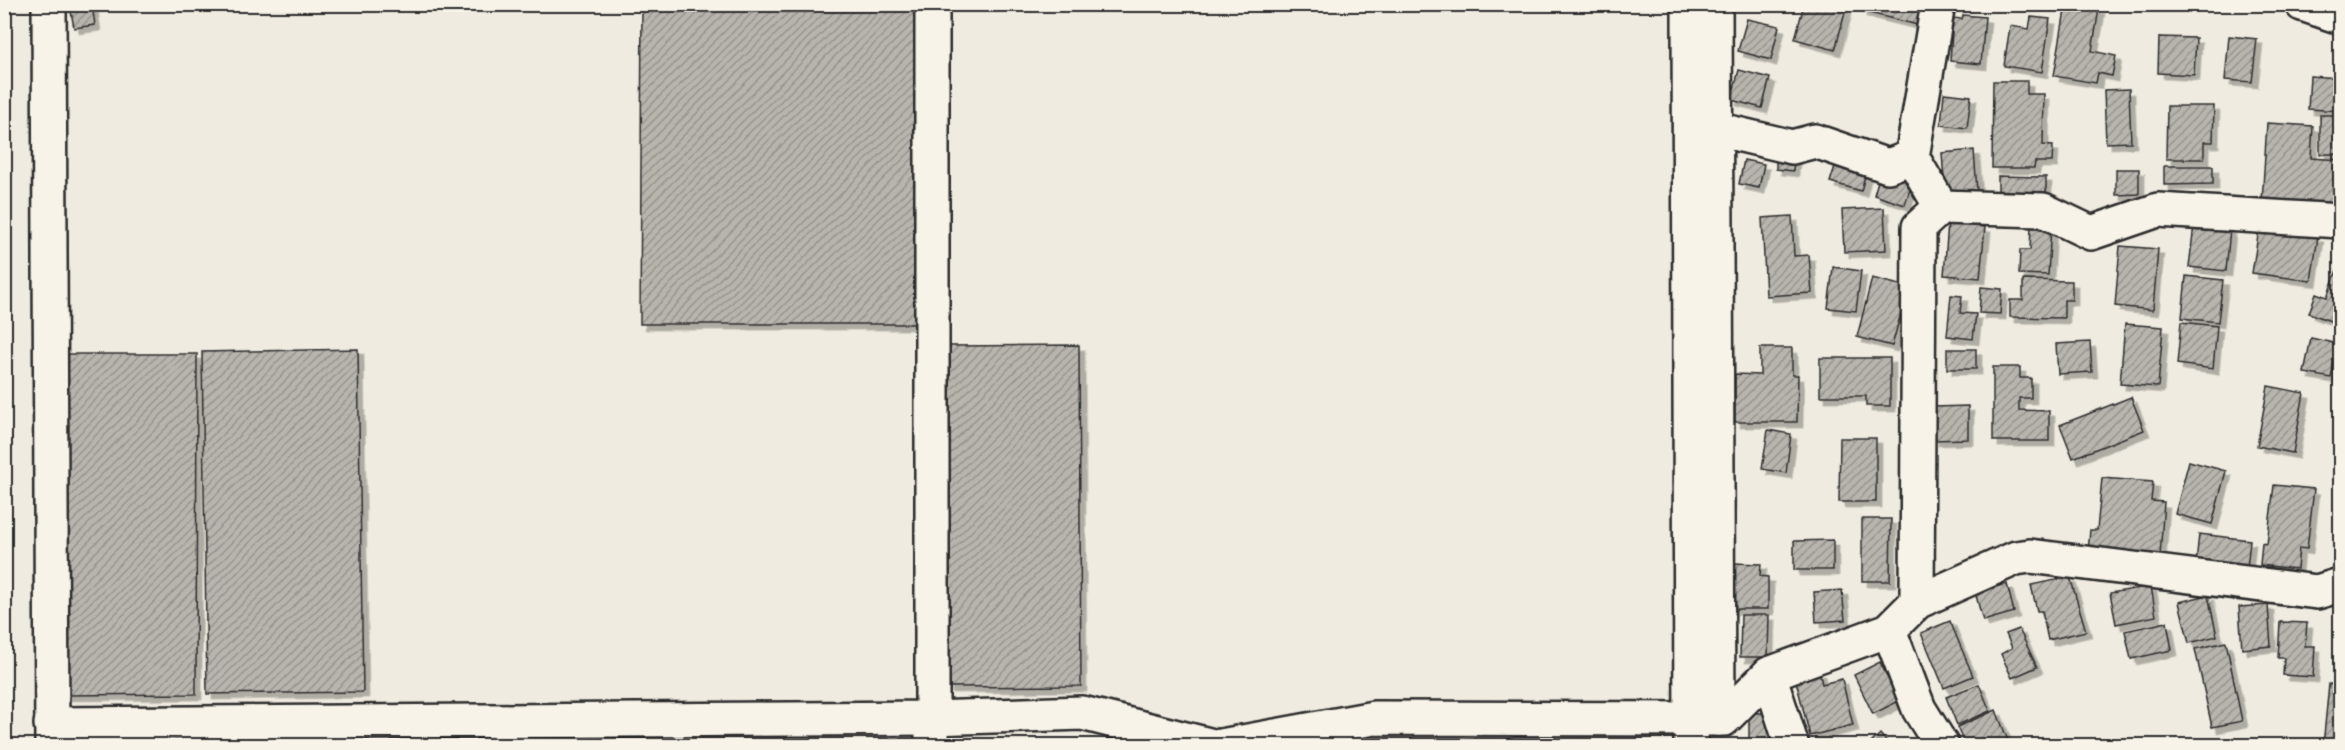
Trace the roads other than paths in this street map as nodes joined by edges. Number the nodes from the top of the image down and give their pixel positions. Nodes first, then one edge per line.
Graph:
1 (49, 4) edge
2 (932, 4) edge
3 (1689, 4) edge
4 (1715, 4) edge
5 (1938, 4) edge
6 (2302, 4) edge
7 (2340, 17) edge
8 (1702, 129) junction
9 (1912, 157) junction
10 (1941, 207) junction
11 (2340, 221) edge
12 (2340, 585) edge
13 (1917, 602) junction
14 (1889, 630) junction
15 (1769, 674) junction
16 (1710, 730) edge
17 (931, 732) edge
18 (51, 735) edge
19 (1213, 746) edge
20 (1221, 746) edge
21 (1792, 746) edge
22 (1942, 746) edge

1 - 18 street
2 - 17 street
3 - 8 street
4 - 8 street
5 - 9 street
6 - 7 street
8 - 9 street
8 - 16 street
9 - 10 street
10 - 11 street
10 - 13 street
12 - 13 street
13 - 14 street
14 - 15 street
14 - 22 street
15 - 16 street
15 - 21 street
16 - 20 street
17 - 18 street
17 - 19 street

